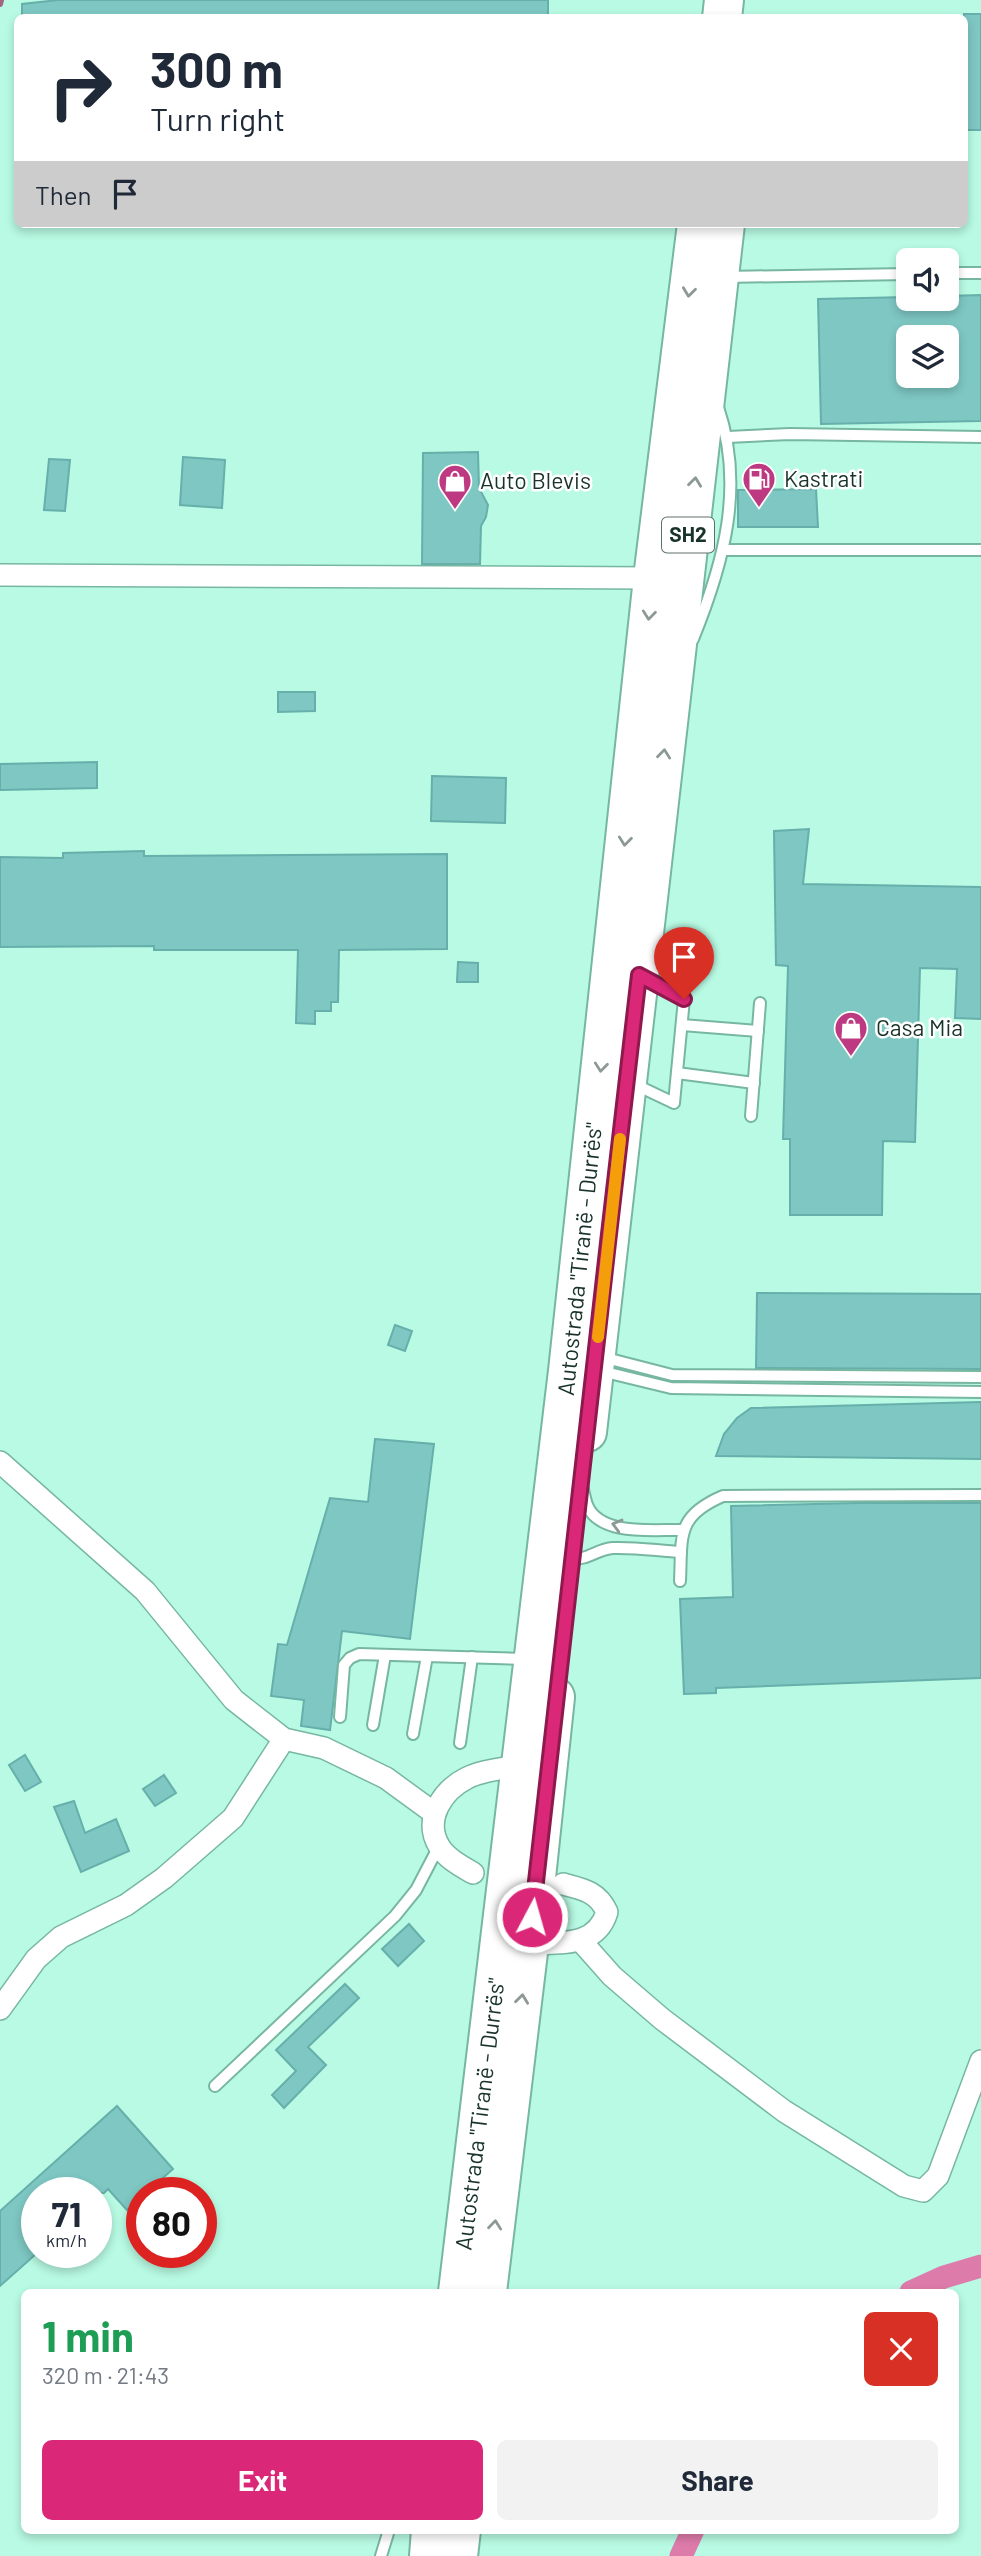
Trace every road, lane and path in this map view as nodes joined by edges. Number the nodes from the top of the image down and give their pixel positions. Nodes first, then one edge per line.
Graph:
1 (697, 228) edge
2 (725, 228) edge
3 (959, 273) edge
4 (981, 273) edge
5 (896, 274) edge
6 (719, 277) junction
7 (707, 375) junction
8 (728, 437) junction
9 (981, 437) edge
10 (725, 550) junction
11 (981, 550) edge
12 (0, 575) edge
13 (653, 578) junction
14 (670, 696) junction
15 (639, 975) junction
16 (760, 1003) dead end
17 (682, 1025) junction
18 (758, 1031) junction
19 (677, 1073) junction
20 (627, 1080) junction
21 (754, 1083) junction
22 (751, 1116) dead end
23 (596, 1363) junction
24 (981, 1377) edge
25 (981, 1392) edge
26 (0, 1462) edge
27 (580, 1478) junction
28 (981, 1495) edge
29 (682, 1530) junction
30 (681, 1552) junction
31 (571, 1559) junction
32 (680, 1581) dead end
33 (385, 1655) junction
34 (427, 1656) junction
35 (472, 1657) junction
36 (533, 1659) junction
37 (340, 1717) dead end
38 (373, 1725) dead end
39 (412, 1734) dead end
40 (284, 1739) junction
41 (460, 1743) dead end
42 (520, 1765) junction
43 (434, 1813) junction
44 (439, 1846) junction
45 (473, 1873) dead end
46 (563, 1884) dead end
47 (581, 1941) junction
48 (529, 1944) junction
49 (0, 2009) edge
50 (981, 2061) edge
51 (215, 2086) dead end
52 (458, 2289) edge
53 (487, 2289) edge
54 (388, 2534) edge
55 (431, 2534) edge
56 (461, 2534) edge
57 (381, 2556) edge
58 (429, 2556) edge
59 (458, 2556) edge

1 -> 13 highway, Autostrada "Tiranë - Durrës" / SH2
2 - 6 highway, Autostrada "Tiranë - Durrës" / SH2
3 - 4 lane
5 - 6 lane
6 - 7 highway, Autostrada "Tiranë - Durrës" / SH2
7 - 8 lane
14 -> 7 highway, Autostrada "Tiranë - Durrës" / SH2
8 - 9 lane
8 - 10 lane
10 - 11 lane
10 - 14 lane
12 - 13 street
13 -> 36 highway, Autostrada "Tiranë - Durrës" / SH2
15 -> 14 highway, Autostrada "Tiranë - Durrës" / SH2
15 - 17 lane
15 - 20 highway, Autostrada "Tiranë - Durrës" / SH2
16 - 18 lane
17 - 18 lane
17 - 19 lane
18 - 21 lane
19 - 20 lane
19 - 21 lane
20 - 23 highway, Autostrada "Tiranë - Durrës" / SH2
21 - 22 lane
23 - 24 lane
23 - 25 lane
23 - 27 highway, Autostrada "Tiranë - Durrës" / SH2
26 - 40 street
29 -> 27 lane
27 - 31 highway, Autostrada "Tiranë - Durrës" / SH2
28 - 29 lane
29 - 30 lane
30 - 31 lane
30 - 32 lane
31 - 48 highway, Autostrada "Tiranë - Durrës" / SH2
33 - 34 lane
33 - 37 lane
33 - 38 lane
34 - 35 lane
34 - 39 lane
35 - 36 lane
35 - 41 lane
36 - 42 highway, Autostrada "Tiranë - Durrës" / SH2
40 - 43 street
40 - 49 street
42 - 43 street
42 - 52 highway, Autostrada "Tiranë - Durrës" / SH2
43 - 44 street
44 - 45 street
44 - 51 lane
46 - 47 street
47 - 48 street
47 - 50 street
53 -> 48 highway, Autostrada "Tiranë - Durrës" / SH2
54 - 57 lane
55 - 58 highway
56 - 59 highway

